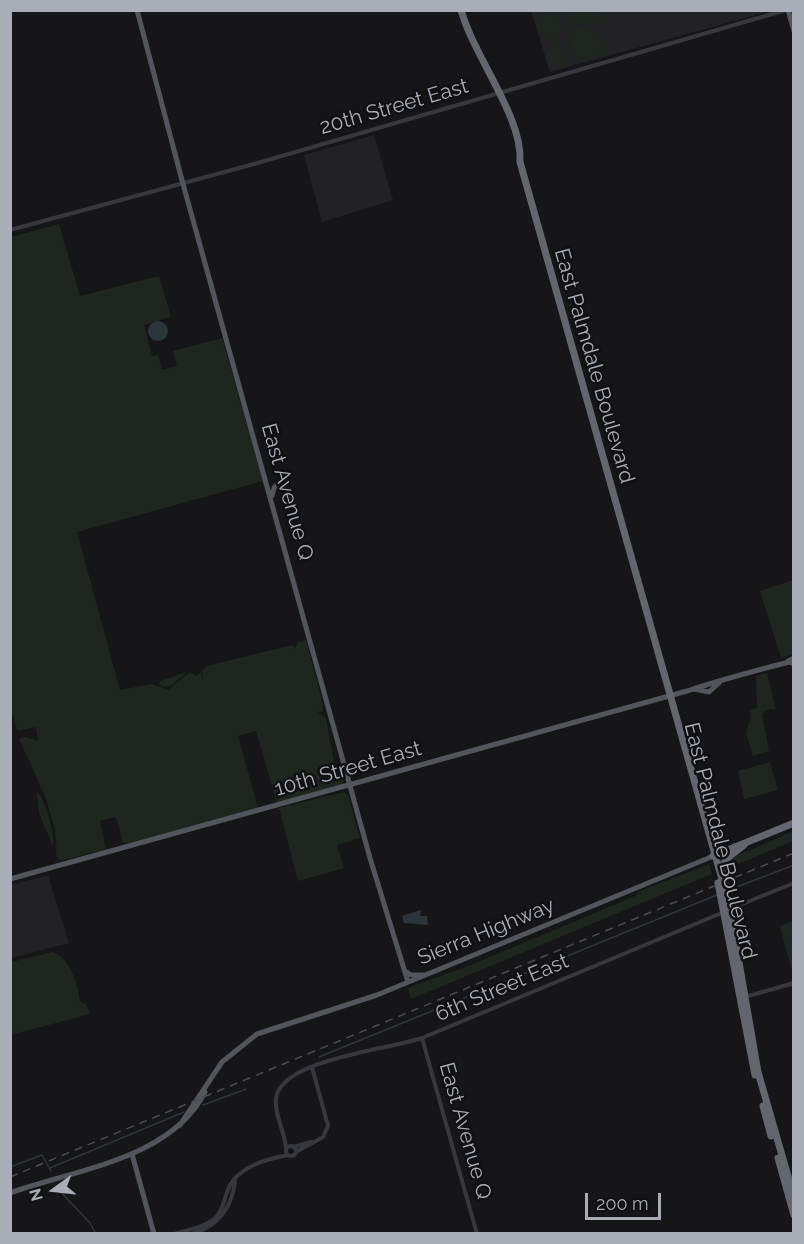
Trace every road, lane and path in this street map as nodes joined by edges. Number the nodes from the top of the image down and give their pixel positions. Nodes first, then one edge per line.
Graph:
1 (137, 10) edge
2 (461, 10) edge
3 (787, 10) edge
4 (794, 31) edge
5 (499, 96) junction
6 (509, 131) junction
7 (518, 148) junction
8 (519, 161) junction
9 (183, 184) junction
10 (10, 230) edge
11 (281, 480) dead end
12 (272, 498) junction
13 (792, 661) edge
14 (668, 696) junction
15 (351, 786) junction
16 (794, 823) edge
17 (746, 843) junction
18 (713, 856) junction
19 (10, 879) edge
20 (722, 880) junction
21 (794, 883) edge
22 (728, 910) junction
23 (403, 968) junction
24 (426, 975) junction
25 (408, 982) junction
26 (794, 983) edge
27 (743, 998) junction
28 (422, 1038) junction
29 (312, 1067) junction
30 (295, 1150) junction
31 (287, 1151) junction
32 (132, 1154) junction
33 (235, 1180) junction
34 (10, 1193) edge
35 (794, 1197) edge
36 (794, 1215) edge
37 (154, 1233) edge
38 (174, 1233) edge
39 (192, 1233) edge
40 (477, 1233) edge

1 - 9 main road, East Avenue Q
2 - 5 highway, East Palmdale Boulevard
3 - 4 main road
3 - 5 street, 20th Street East
5 - 6 highway, East Palmdale Boulevard
5 - 7 highway, East Palmdale Boulevard
5 - 9 street, 20th Street East
6 - 7 highway
6 - 8 highway, East Palmdale Boulevard
7 - 8 highway, East Palmdale Boulevard
8 - 14 highway, East Palmdale Boulevard
9 - 10 street, 20th Street East
9 - 12 main road, East Avenue Q
11 - 12 main road
12 - 15 main road, East Avenue Q
13 - 14 main road, 10th Street East
14 - 15 main road, 10th Street East
14 - 18 highway, East Palmdale Boulevard
15 - 19 main road, 10th Street East
15 - 23 main road, East Avenue Q
16 - 17 highway, Sierra Highway
17 - 18 highway, Sierra Highway
17 - 20 highway
18 - 20 highway, East Palmdale Boulevard
18 - 22 highway, East Palmdale Boulevard
18 - 24 main road, Sierra Highway
20 - 22 highway, East Palmdale Boulevard
21 - 22 street, 6th Street East
22 - 27 highway, East Palmdale Boulevard
22 - 28 street, 6th Street East
23 - 24 main road
23 - 25 main road, East Avenue Q
24 - 25 main road, Sierra Highway
25 - 32 main road, Sierra Highway
26 - 27 street
27 - 35 highway, East Palmdale Boulevard
27 - 36 highway, East Palmdale Boulevard
28 - 29 street, 6th Street East
28 - 40 street, East Avenue Q
29 - 30 street
29 - 31 street, 6th Street East
30 - 31 street
30 - 31 street
31 - 33 street
32 - 34 main road, Sierra Highway
32 - 37 main road
33 - 38 street
33 - 39 street

